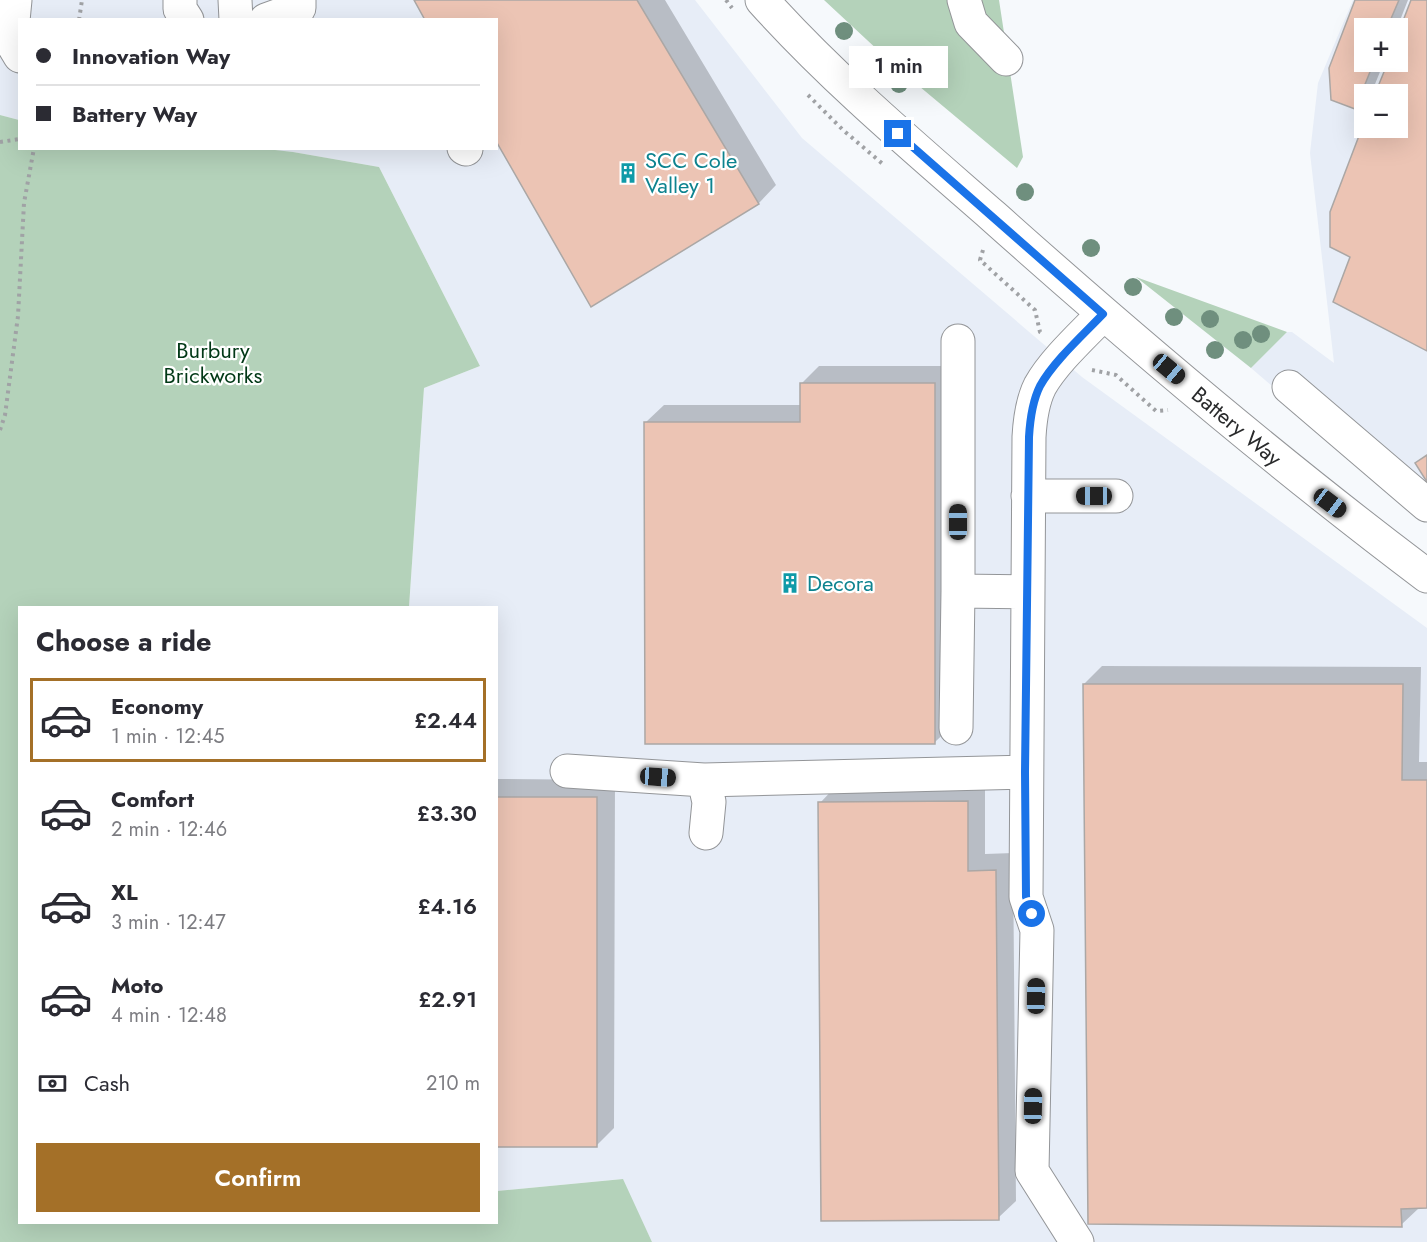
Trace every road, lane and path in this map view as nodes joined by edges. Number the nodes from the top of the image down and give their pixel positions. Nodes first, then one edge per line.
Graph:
1 (15, 0) edge
2 (82, 0) edge
3 (180, 0) edge
4 (235, 0) edge
5 (299, 0) edge
6 (762, 0) edge
7 (964, 0) edge
8 (79, 18) edge
9 (186, 18) edge
10 (236, 18) edge
11 (272, 18) edge
12 (18, 53) edge
13 (1006, 59) dead end
14 (18, 140) edge
15 (0, 142) edge
16 (34, 150) edge
17 (1103, 314) junction
18 (958, 341) dead end
19 (1288, 387) dead end
20 (0, 430) edge
21 (1028, 496) junction
22 (1116, 496) dead end
23 (1427, 505) edge
24 (1427, 576) edge
25 (958, 591) junction
26 (1028, 592) junction
27 (956, 728) dead end
28 (567, 771) dead end
29 (1025, 772) junction
30 (704, 780) junction
31 (706, 833) dead end
32 (1077, 1242) edge

1 - 12 street
2 - 8 path
3 - 9 street
4 - 10 street
5 - 11 street
6 - 17 street, Battery Way
7 - 13 street
14 - 15 path
16 - 20 path
17 - 21 street
17 - 24 street, Battery Way
18 - 25 street
19 - 23 street
21 - 22 street
21 - 26 street
25 - 26 street
25 - 27 street
26 - 29 street
28 - 30 street
29 - 30 street
29 - 32 street
30 - 31 street

